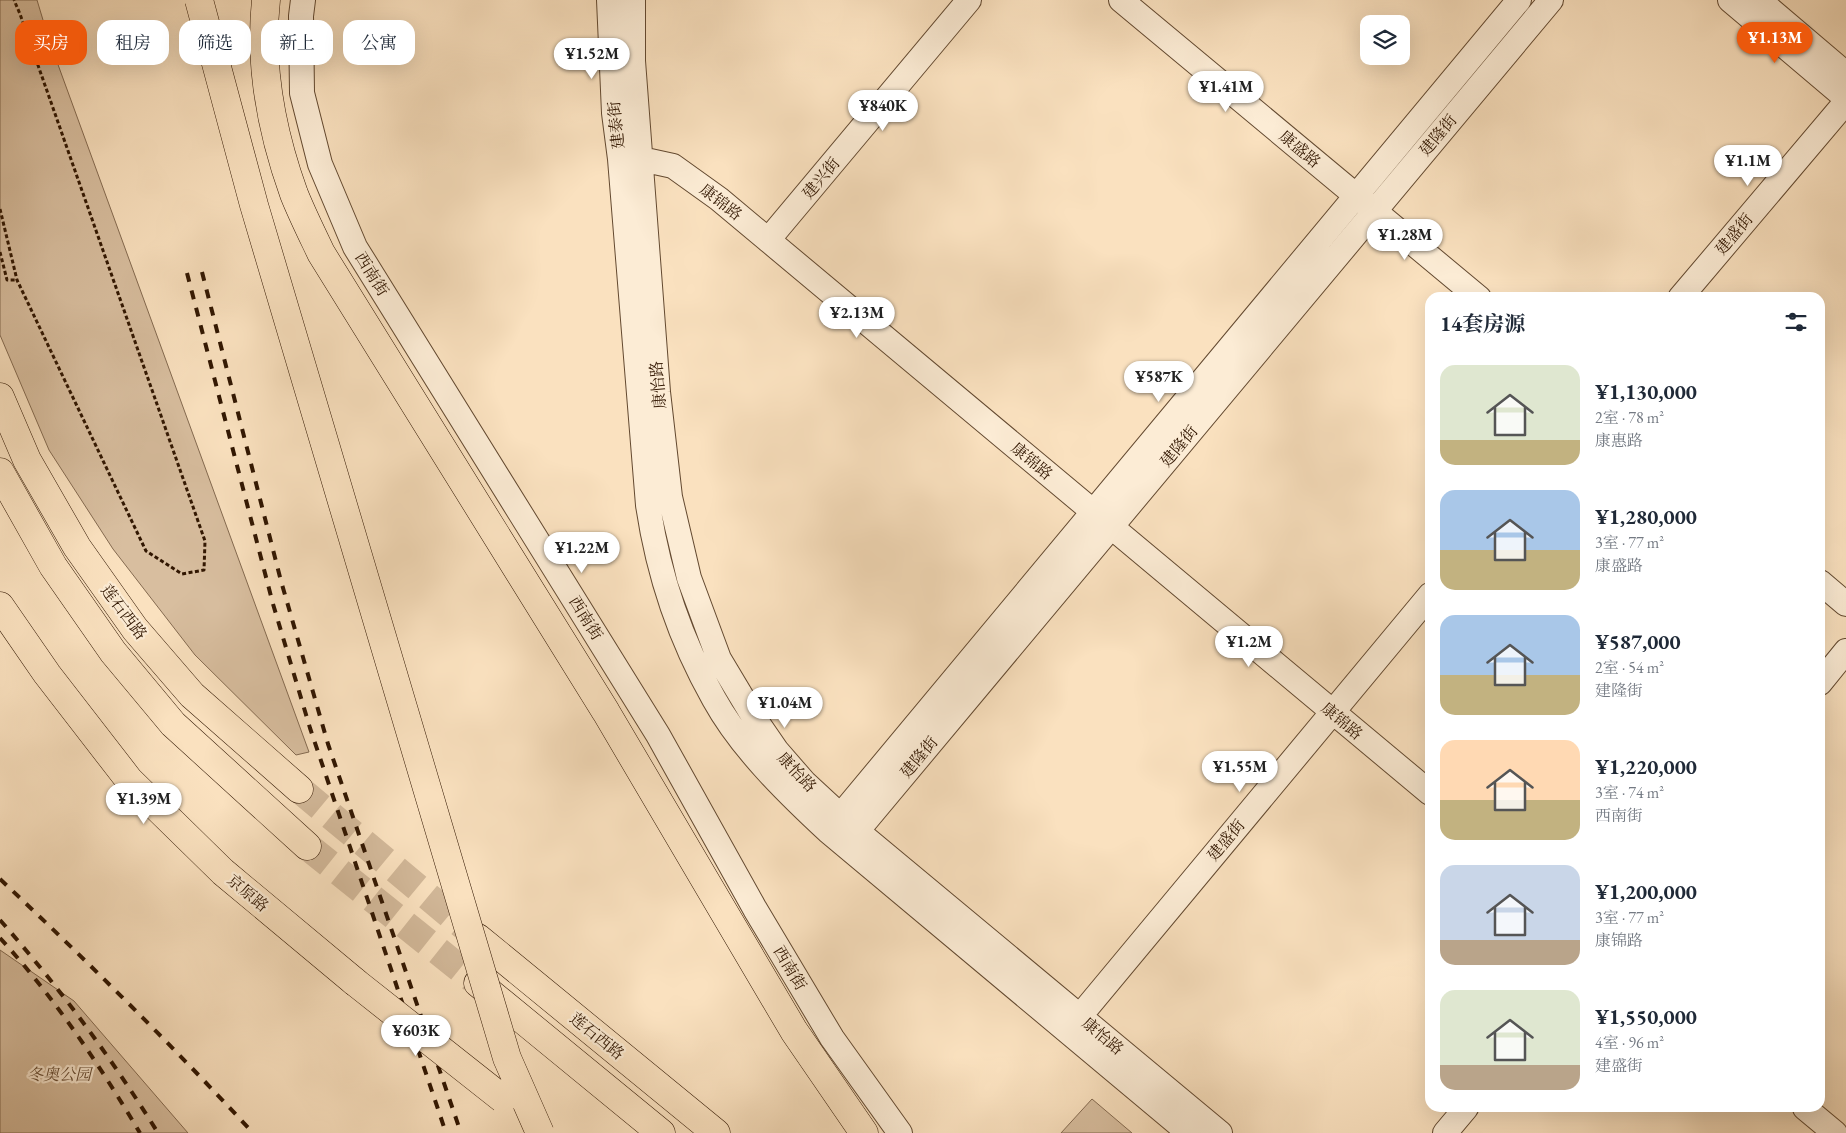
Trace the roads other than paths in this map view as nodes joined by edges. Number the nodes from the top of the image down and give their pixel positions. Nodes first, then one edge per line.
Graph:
1 (199, 0) edge
2 (266, 0) edge
3 (303, 0) edge
4 (609, 0) edge
5 (633, 0) edge
6 (969, 0) edge
7 (1121, 0) edge
8 (1519, 0) edge
9 (1551, 0) edge
10 (1730, 0) edge
11 (1759, 0) edge
12 (1846, 74) edge
13 (1846, 100) edge
14 (630, 159) junction
15 (1356, 196) junction
16 (1375, 211) junction
17 (768, 240) junction
18 (1472, 292) edge
19 (1685, 292) edge
20 (0, 397) edge
21 (0, 472) edge
22 (1102, 520) junction
23 (1825, 586) edge
24 (1425, 601) edge
25 (1846, 604) edge
26 (0, 606) edge
27 (1846, 651) edge
28 (1825, 677) edge
29 (1332, 712) junction
30 (299, 789) tunnel mouth
31 (1425, 789) edge
32 (843, 831) junction
33 (307, 846) tunnel mouth
34 (478, 938) tunnel mouth
35 (473, 979) tunnel mouth
36 (1080, 1016) junction
37 (1463, 1112) edge
38 (1810, 1112) edge
39 (540, 1133) edge
40 (544, 1133) edge
41 (661, 1133) edge
42 (716, 1133) edge
43 (864, 1133) edge
44 (900, 1133) edge
45 (1189, 1133) edge
46 (1220, 1133) edge
47 (1445, 1133) edge
48 (1835, 1133) edge

1 - 39 main road, bridge
2 - 43 main road
3 - 44 street, 西南街
4 - 14 street, 建泰街
5 - 14 street, 建泰街
6 - 17 street, 建兴街
7 - 15 street, 康盛路
8 - 15 street, 建隆街
9 - 16 street, 建隆街
10 - 13 street
11 - 12 street
13 - 19 street, 建盛街
14 - 17 street, 康锦路
14 - 32 street, 康怡路
15 - 16 street, 康盛路
15 - 22 street, 建隆街
16 - 18 street, 康盛路
16 - 22 street, 建隆街
17 - 22 street, 康锦路
20 - 30 main road, 莲石西路
21 - 33 main road, 莲石西路
22 - 29 street, 康锦路
22 - 32 street, 建隆街
23 - 25 street
24 - 29 street, 建盛街
26 - 40 main road, 京原路, bridge
27 - 28 street
29 - 31 street, 康锦路
29 - 36 street, 建盛街
32 - 36 street, 康怡路
32 - 45 street, 康怡路
34 - 42 main road, 莲石西路
35 - 41 main road
36 - 46 street, 康怡路
37 - 47 street
38 - 48 street

